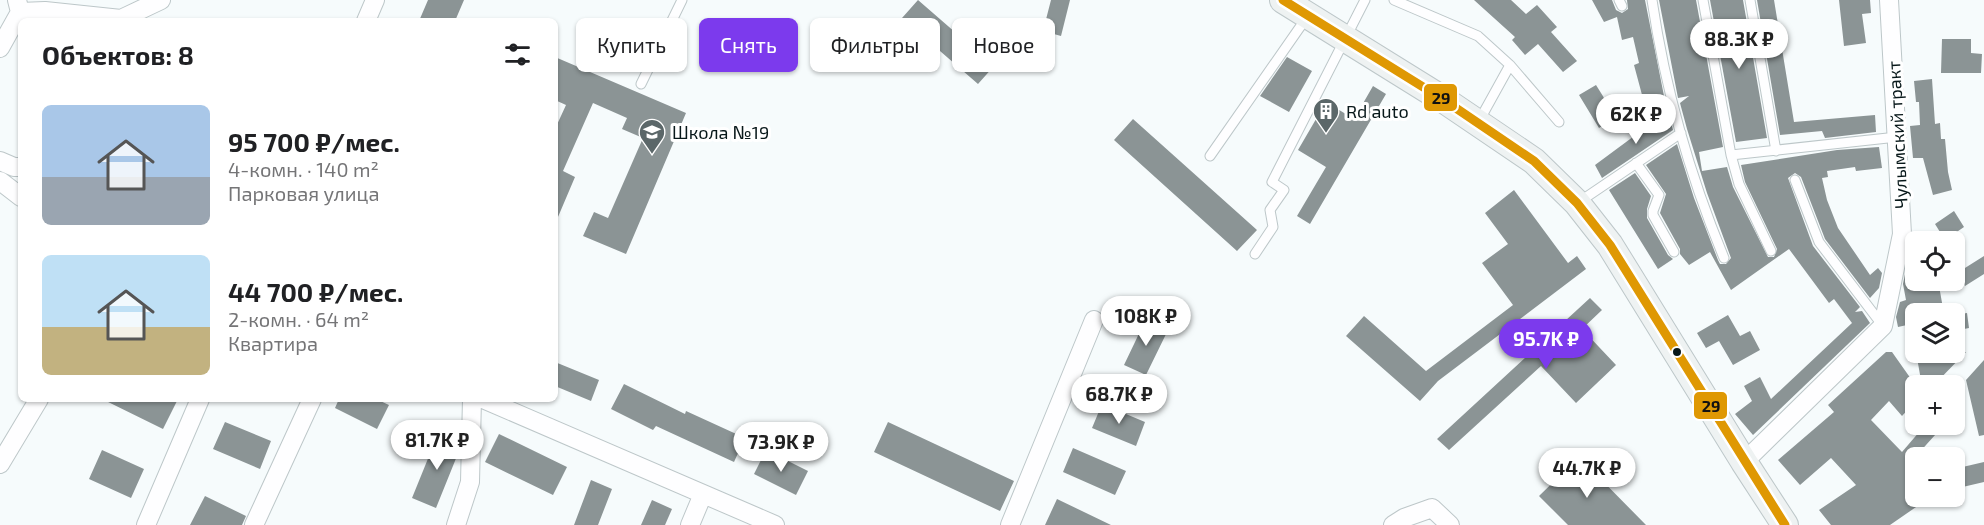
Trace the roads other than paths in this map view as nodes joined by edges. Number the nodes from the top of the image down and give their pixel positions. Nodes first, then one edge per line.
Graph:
1 (161, 0) edge
2 (375, 0) edge
3 (682, 0) edge
4 (1284, 0) edge
5 (1365, 0) edge
6 (1394, 0) edge
7 (1652, 0) edge
8 (1703, 0) edge
9 (1750, 0) edge
10 (1889, 0) edge
11 (19, 6) edge
12 (1308, 15) junction
13 (112, 18) edge
14 (123, 18) edge
15 (367, 18) edge
16 (1345, 38) junction
17 (0, 48) edge
18 (1510, 65) junction
19 (640, 84) dead end
20 (1558, 122) dead end
21 (1478, 123) junction
22 (1681, 133) junction
23 (1897, 137) junction
24 (1776, 150) junction
25 (1731, 155) junction
26 (1210, 156) dead end
27 (0, 161) edge
28 (1636, 163) junction
29 (18, 167) edge
30 (1795, 180) dead end
31 (0, 181) edge
32 (18, 195) edge
33 (1577, 203) junction
34 (1771, 251) dead end
35 (1674, 252) dead end
36 (1255, 254) dead end
37 (1724, 258) dead end
38 (1094, 320) dead end
39 (1883, 326) junction
40 (37, 402) edge
41 (199, 402) edge
42 (311, 402) edge
43 (472, 402) edge
44 (490, 402) edge
45 (1744, 462) junction
46 (0, 464) edge
47 (703, 494) junction
48 (146, 525) edge
49 (254, 525) edge
50 (456, 525) edge
51 (690, 525) edge
52 (775, 525) edge
53 (1010, 525) edge
54 (1393, 525) edge
55 (1450, 525) edge
56 (1785, 525) edge

1 - 14 street
2 - 15 street
3 - 19 lane
4 - 12 street
5 - 16 lane
6 - 18 lane
7 - 22 lane
8 - 25 lane
9 - 24 lane
10 - 23 street, Чулымский тракт
11 - 13 street
11 - 17 street
12 - 16 street
12 - 26 lane
16 - 21 street
16 - 36 lane
18 - 20 lane
18 - 21 lane
21 - 33 street
22 - 28 lane
22 - 37 lane
23 - 24 lane
23 - 39 street, Чулымский тракт
24 - 25 lane
25 - 34 lane
27 - 29 street
28 - 33 lane
28 - 35 lane
30 - 39 lane
31 - 32 street
33 - 45 street
38 - 53 street
39 - 45 street
40 - 46 street
41 - 48 street
42 - 49 street
43 - 50 street
44 - 47 street
45 - 56 street
47 - 51 street
47 - 52 street
54 - 55 street

